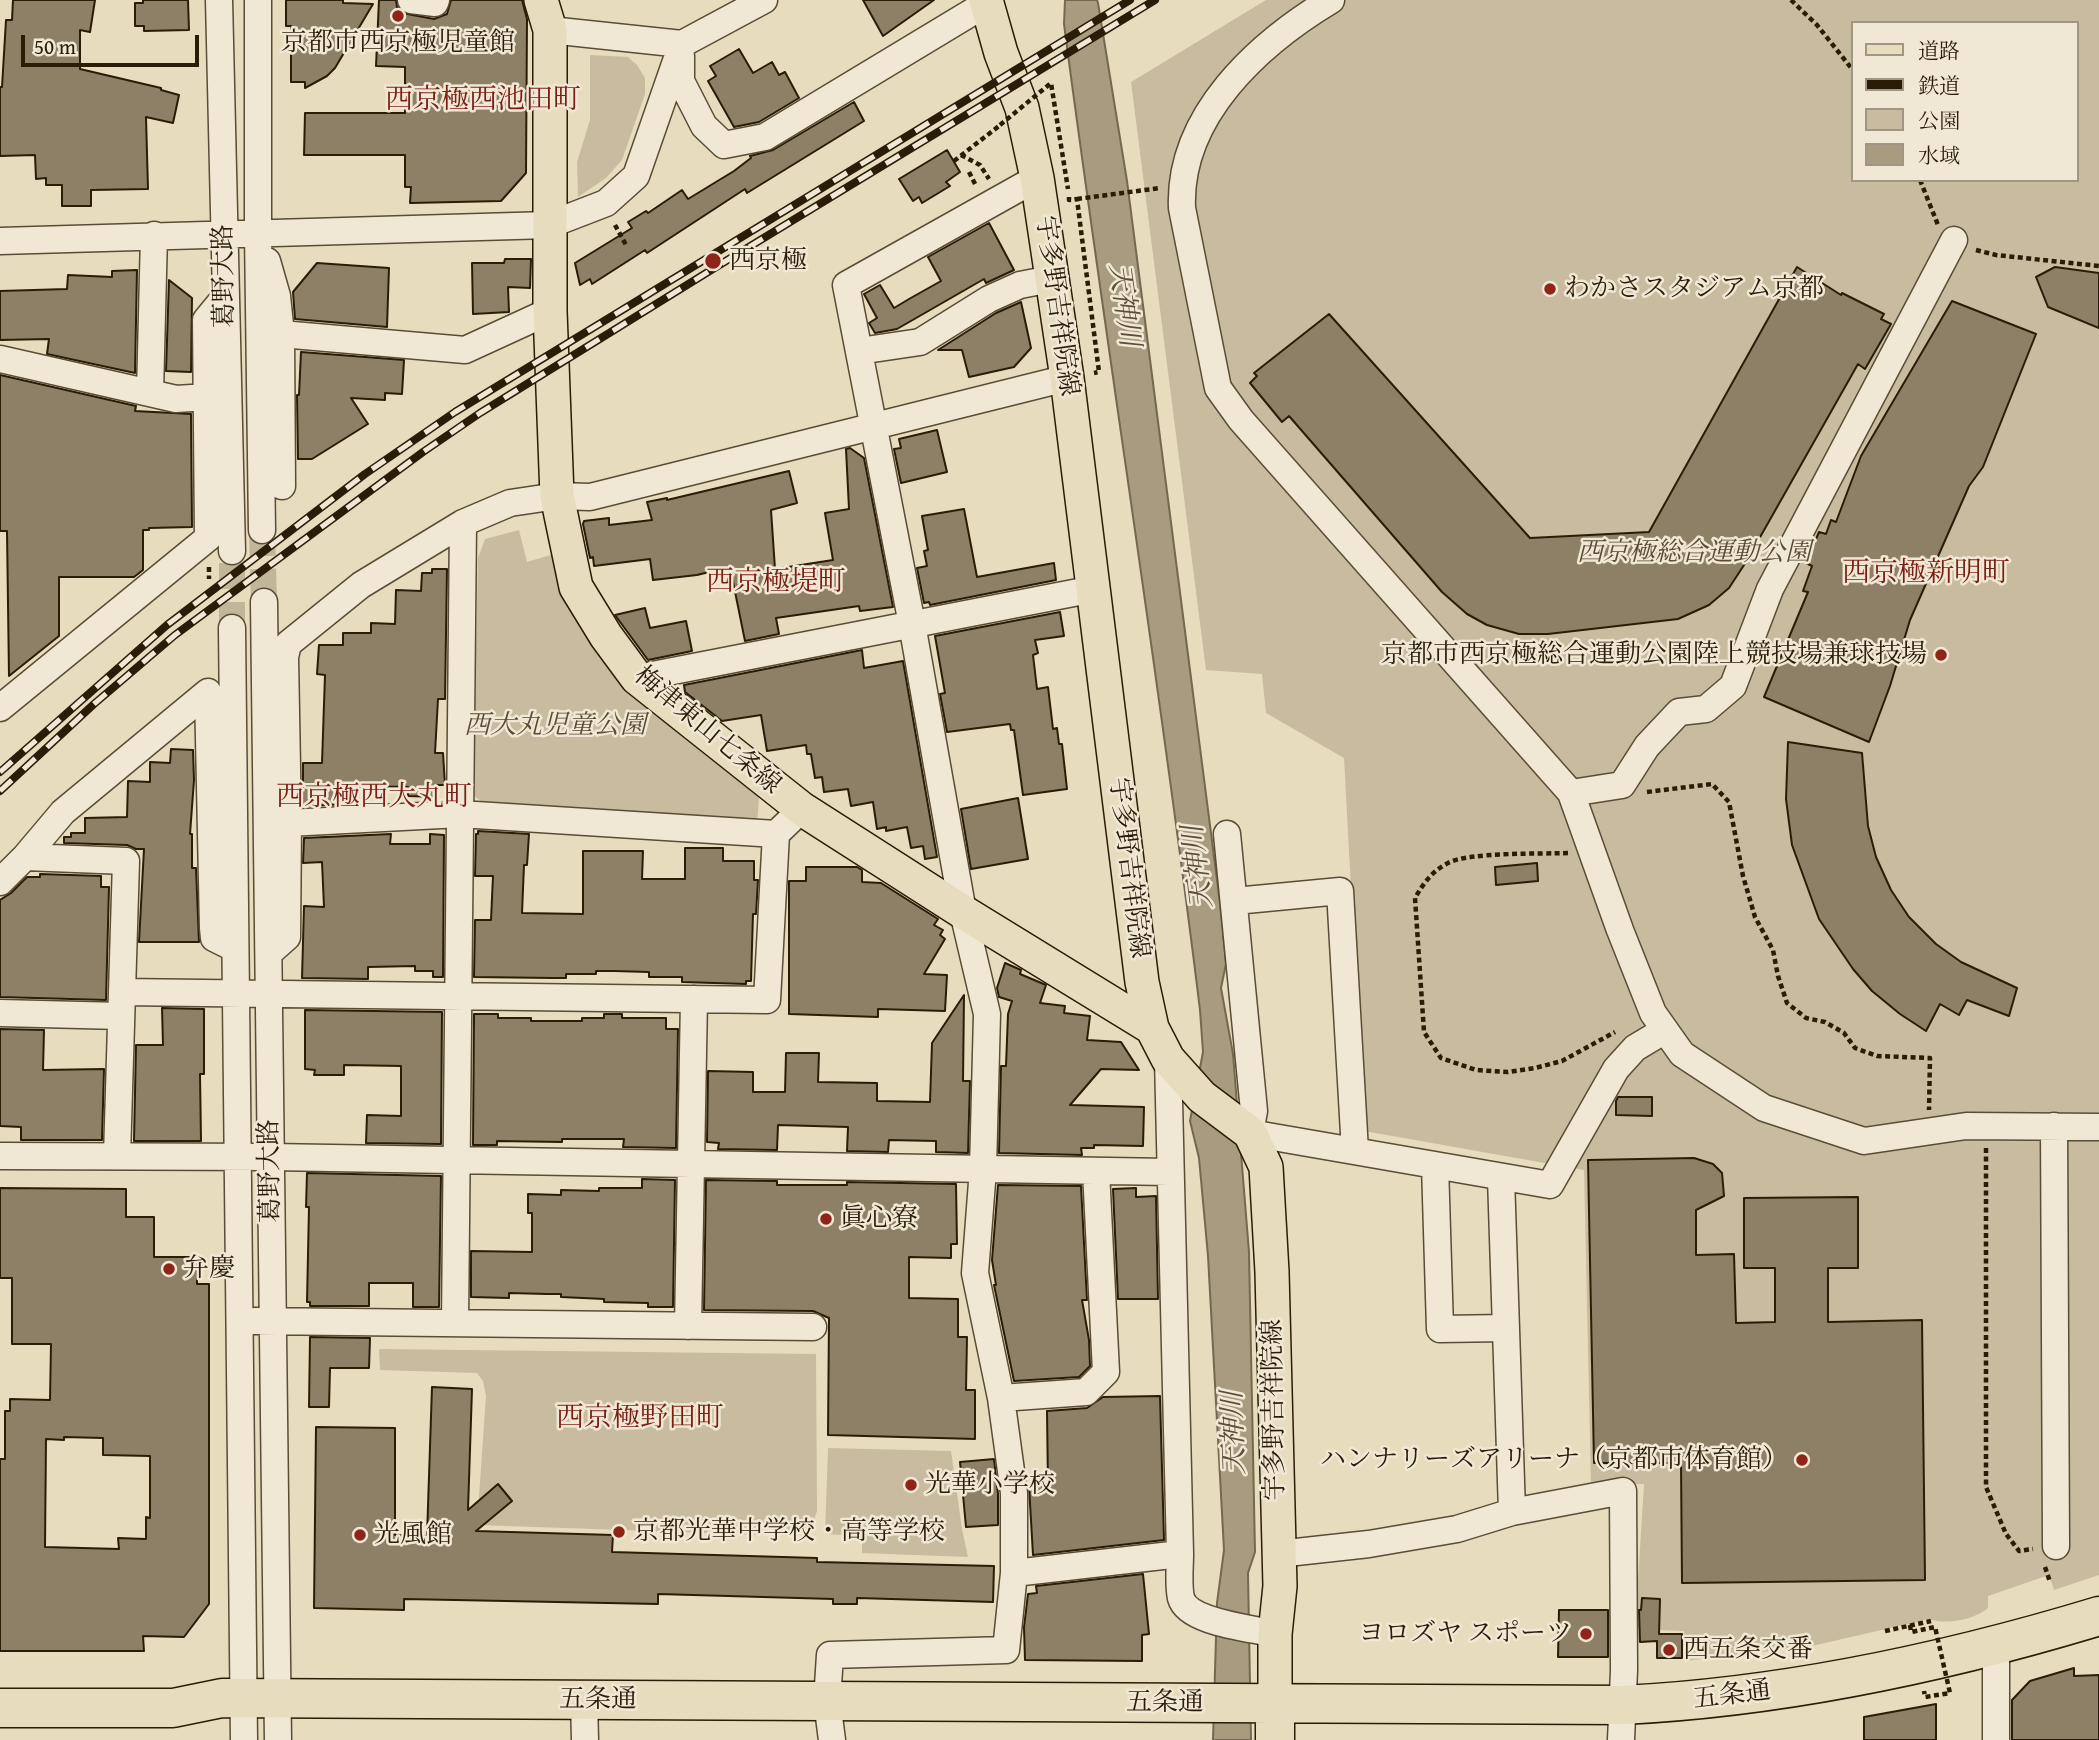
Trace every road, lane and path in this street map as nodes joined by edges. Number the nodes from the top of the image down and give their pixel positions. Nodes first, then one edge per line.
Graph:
1 (219, 0) edge
2 (258, 0) edge
3 (411, 0) edge
4 (436, 0) edge
5 (1331, 0) edge
6 (1791, 0) edge
7 (761, 1) edge
8 (986, 2) edge
9 (545, 15) edge
10 (682, 44) junction
11 (1850, 66) edge
12 (961, 155) junction
13 (954, 161) dead end
14 (969, 172) dead end
15 (990, 181) dead end
16 (1921, 182) edge
17 (975, 184) dead end
18 (1052, 184) junction
19 (1149, 190) dead end
20 (1078, 198) junction
21 (549, 225) junction
22 (615, 225) dead end
23 (225, 233) junction
24 (258, 233) junction
25 (154, 235) junction
26 (1954, 240) junction
27 (0, 241) edge
28 (626, 245) dead end
29 (2099, 266) edge
30 (1051, 279) junction
31 (225, 297) junction
32 (550, 311) junction
33 (281, 334) junction
34 (859, 351) junction
35 (0, 359) edge
36 (1080, 376) junction
37 (150, 393) junction
38 (207, 397) junction
39 (874, 426) junction
40 (282, 486) dead end
41 (556, 496) junction
42 (463, 523) junction
43 (262, 530) tunnel mouth
44 (232, 551) tunnel mouth
45 (1094, 589) junction
46 (264, 602) tunnel mouth
47 (912, 624) junction
48 (232, 628) tunnel mouth
49 (637, 678) junction
50 (0, 708) edge
51 (1622, 785) junction
52 (1571, 793) junction
53 (802, 809) junction
54 (460, 814) junction
55 (288, 823) junction
56 (776, 834) junction
57 (1227, 834) dead end
58 (1592, 852) junction
59 (26, 857) junction
60 (0, 882) edge
61 (1235, 901) junction
62 (963, 912) junction
63 (234, 948) junction
64 (269, 953) junction
65 (234, 993) junction
66 (269, 994) junction
67 (458, 996) junction
68 (694, 999) junction
69 (121, 1004) junction
70 (0, 1013) edge
71 (1659, 1022) junction
72 (1152, 1028) junction
73 (1168, 1059) junction
74 (1986, 1126) junction
75 (2054, 1126) junction
76 (2099, 1127) edge
77 (1929, 1132) junction
78 (1250, 1133) junction
79 (1355, 1151) junction
80 (0, 1156) edge
81 (117, 1156) junction
82 (236, 1157) junction
83 (271, 1157) junction
84 (456, 1160) junction
85 (691, 1164) junction
86 (1435, 1165) junction
87 (983, 1169) junction
88 (1096, 1171) junction
89 (1169, 1172) junction
90 (1501, 1177) junction
91 (238, 1321) junction
92 (273, 1321) junction
93 (455, 1323) junction
94 (688, 1326) junction
95 (813, 1327) dead end
96 (1506, 1328) junction
97 (1001, 1398) junction
98 (1512, 1512) junction
99 (2056, 1546) joint
100 (1180, 1554) junction
101 (1278, 1554) junction
102 (1013, 1573) junction
103 (2099, 1616) edge
104 (1931, 1621) dead end
105 (1910, 1625) junction
106 (1885, 1631) dead end
107 (1270, 1633) junction
108 (1996, 1646) junction
109 (0, 1682) edge
110 (1924, 1691) dead end
111 (248, 1698) junction
112 (584, 1700) junction
113 (827, 1701) junction
114 (1623, 1705) edge
115 (0, 1708) edge
116 (1270, 1716) edge
117 (244, 1740) edge
118 (278, 1740) edge
119 (585, 1740) edge
120 (832, 1740) edge
121 (1996, 1740) edge

1 - 23 street, 葛野大路
2 - 24 street, 葛野大路
3 - 4 street
5 - 52 street
6 - 11 path
7 - 10 street
8 - 10 street
8 - 18 main road, 宇多野吉祥院線
9 - 10 street
9 - 21 main road, 梅津東山七条線
10 - 21 street
12 - 13 path
12 - 15 path
12 - 18 path, bridge
14 - 17 path
16 - 26 path
18 - 20 path
18 - 30 main road, 宇多野吉祥院線
18 - 34 street
19 - 20 path
20 - 36 path
21 - 24 street
21 - 32 main road, 梅津東山七条線
22 - 28 path
23 - 24 street
23 - 25 street
23 - 31 street, 葛野大路
24 - 33 street
24 - 43 street, 葛野大路
25 - 27 street
25 - 37 street
26 - 29 path
26 - 51 street
30 - 34 street
30 - 36 main road, 宇多野吉祥院線
31 - 38 street
31 - 44 street, 葛野大路
32 - 33 street
32 - 41 main road, 梅津東山七条線
33 - 40 street
34 - 39 street
35 - 37 street
36 - 39 street
36 - 45 main road, 宇多野吉祥院線
37 - 38 street
38 - 50 street
39 - 41 street
39 - 47 street
41 - 42 street
41 - 49 main road, 梅津東山七条線
42 - 54 street
42 - 55 street
45 - 47 street
45 - 72 main road, 宇多野吉祥院線
46 - 64 street, 葛野大路
47 - 49 street
47 - 62 street
48 - 63 street, 葛野大路
49 - 53 main road, 梅津東山七条線
51 - 52 street
51 - 77 path
52 - 58 street
53 - 56 street
53 - 62 main road, 梅津東山七条線
54 - 55 street
54 - 56 street
54 - 67 street
55 - 64 street
56 - 68 street
57 - 61 street
58 - 71 street
58 - 71 path
59 - 60 street
59 - 63 street
59 - 69 street
61 - 78 street
61 - 79 street
62 - 72 main road, 梅津東山七条線
62 - 87 street
63 - 65 street, 葛野大路
64 - 66 street, 葛野大路
65 - 66 street
65 - 69 street
65 - 82 street, 葛野大路
66 - 67 street
66 - 83 street, 葛野大路
67 - 68 street
67 - 84 street
68 - 85 street
69 - 70 street
69 - 81 street
71 - 77 street
71 - 90 street
72 - 73 main road, 宇多野吉祥院線
73 - 78 main road, 宇多野吉祥院線
73 - 89 street
74 - 75 street
74 - 77 street
74 - 99 path
75 - 76 street
75 - 99 street
78 - 79 street
78 - 101 main road, 宇多野吉祥院線
79 - 86 street
80 - 81 street
81 - 82 street
82 - 83 street
82 - 91 street, 葛野大路
83 - 84 street
83 - 92 street, 葛野大路
84 - 85 street
84 - 93 street
85 - 87 street
85 - 94 street
86 - 90 street
86 - 96 street
87 - 88 street
87 - 97 street
88 - 89 street
88 - 97 street
89 - 100 street
90 - 96 street
91 - 92 street
91 - 111 street, 葛野大路
92 - 93 street
92 - 111 street, 葛野大路
93 - 94 street
94 - 95 street
96 - 98 street
97 - 102 street
98 - 101 street
98 - 114 street
100 - 102 street
100 - 107 street
101 - 107 main road, 宇多野吉祥院線
102 - 113 street
103 - 108 highway, 五条通
104 - 105 path
105 - 106 path
105 - 110 path, bridge
107 - 116 main road, 宇多野吉祥院線
108 - 114 highway, 五条通
108 - 121 street
109 - 111 highway, 五条通
111 - 112 highway, 五条通
111 - 115 highway, 五条通
111 - 117 street, 葛野大路
111 - 118 street, 葛野大路
112 - 113 highway, 五条通
112 - 119 street
113 - 116 highway, 五条通
113 - 120 street
114 - 116 highway, 五条通

